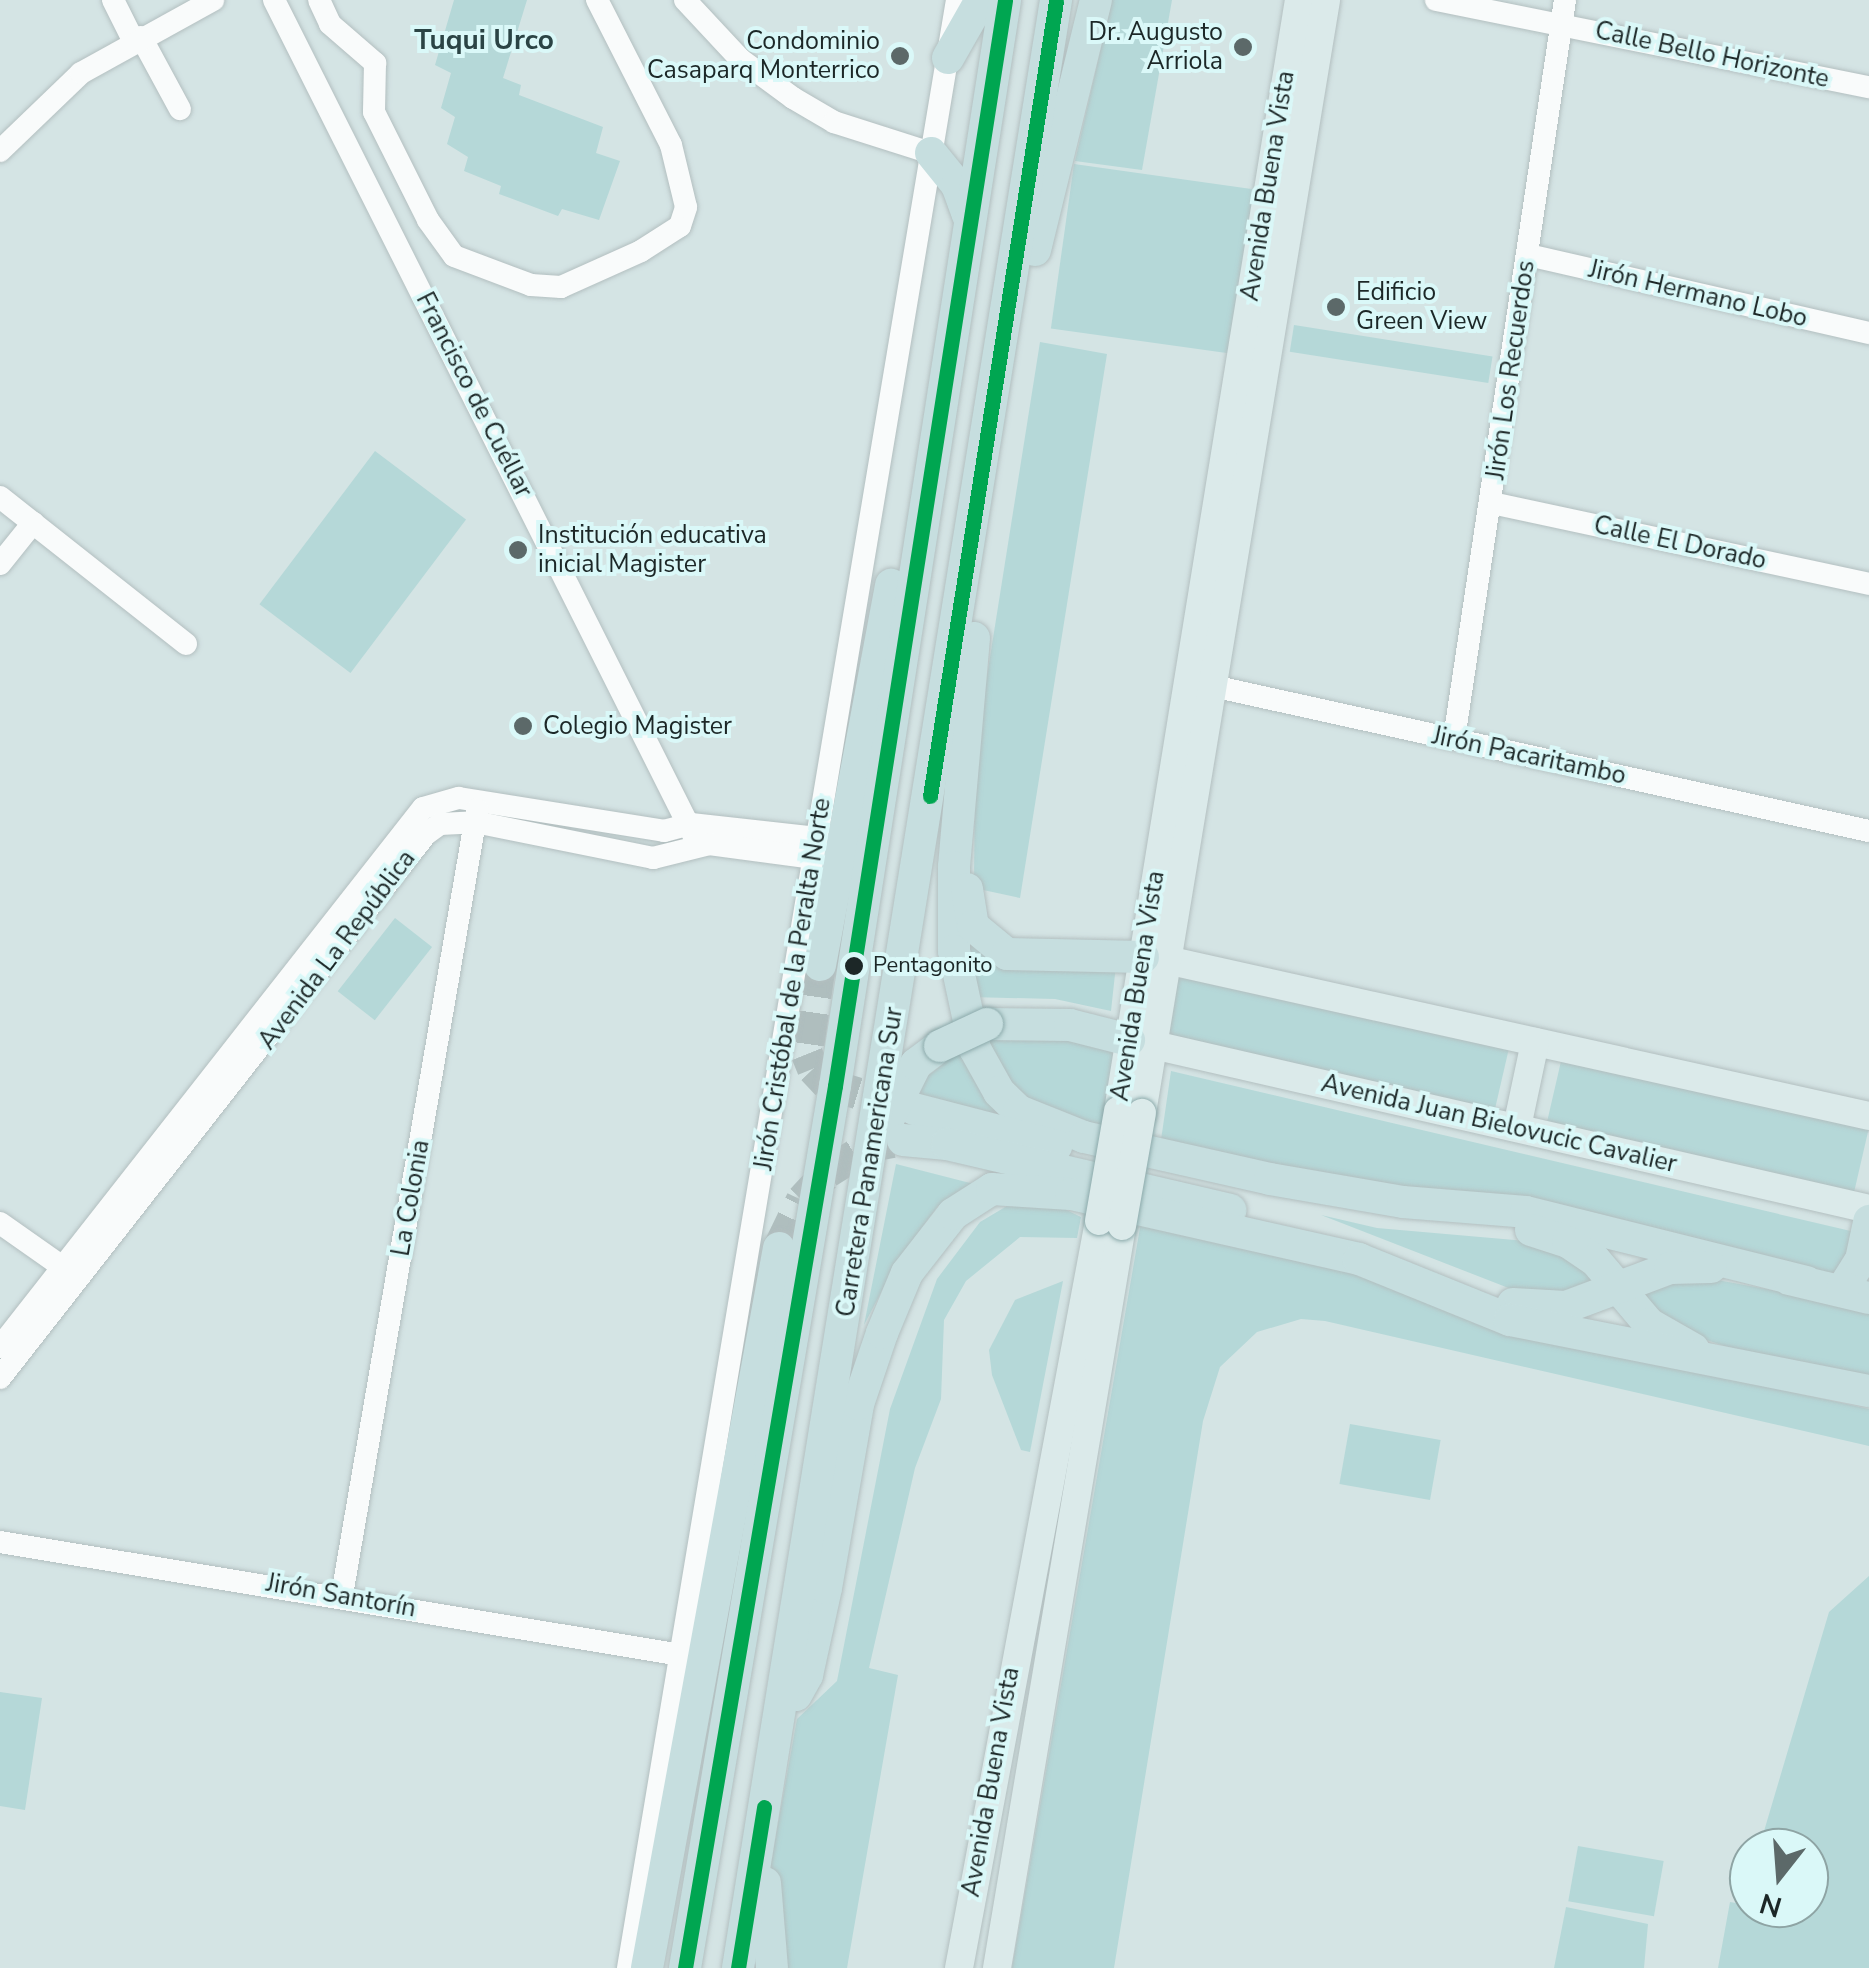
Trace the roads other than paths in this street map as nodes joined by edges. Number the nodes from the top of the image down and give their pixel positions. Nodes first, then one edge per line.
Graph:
1 (113, 0) edge
2 (213, 0) edge
3 (274, 0) edge
4 (319, 0) edge
5 (597, 0) edge
6 (685, 0) edge
7 (957, 0) edge
8 (980, 0) edge
9 (1005, 0) edge
10 (1056, 0) edge
11 (1096, 0) edge
12 (1299, 0) edge
13 (1326, 0) edge
14 (1436, 0) edge
15 (1566, 0) edge
16 (1560, 24) junction
17 (342, 35) junction
18 (137, 38) junction
19 (302, 57) junction
20 (948, 58) junction
21 (1869, 87) edge
22 (180, 109) dead end
23 (0, 151) edge
24 (930, 152) junction
25 (968, 216) junction
26 (1528, 255) junction
27 (1263, 293) junction
28 (1869, 333) edge
29 (995, 399) junction
30 (925, 494) junction
31 (0, 497) edge
32 (1492, 502) junction
33 (976, 517) junction
34 (32, 523) junction
35 (0, 564) edge
36 (1869, 584) edge
37 (186, 644) dead end
38 (974, 662) junction
39 (1201, 683) junction
40 (1454, 740) junction
41 (476, 812) junction
42 (1869, 832) edge
43 (694, 835) junction
44 (816, 848) junction
45 (1156, 957) junction
46 (820, 965) tunnel mouth
47 (1141, 1042) junction
48 (1534, 1042) junction
49 (1869, 1116) edge
50 (1516, 1128) junction
51 (1869, 1209) edge
52 (1869, 1220) edge
53 (0, 1223) edge
54 (1110, 1224) junction
55 (779, 1248) tunnel mouth
56 (854, 1256) junction
57 (71, 1274) junction
58 (1806, 1282) junction
59 (1619, 1288) junction
60 (1856, 1294) edge
61 (0, 1347) edge
62 (0, 1378) edge
63 (1803, 1383) junction
64 (1869, 1391) edge
65 (0, 1542) edge
66 (342, 1595) junction
67 (1016, 1644) junction
68 (1050, 1653) junction
69 (681, 1655) junction
70 (776, 1729) junction
71 (760, 1833) junction
72 (628, 1968) edge
73 (647, 1968) edge
74 (685, 1968) edge
75 (738, 1968) edge
76 (772, 1968) edge
77 (959, 1968) edge
78 (997, 1968) edge

1 - 18 street
2 - 18 street
3 - 19 street, Francisco de Cuéllar
4 - 17 street
5 - 17 street
6 - 24 street
7 - 20 street, Jirón Cristóbal de la Peralta Norte
8 - 20 highway
9 - 25 highway, Carretera Panamericana Sur
10 - 29 highway, Carretera Panamericana Sur
11 - 29 highway
12 - 27 main road, Avenida Buena Vista
13 - 27 main road, Avenida Buena Vista
14 - 16 street, Calle Bello Horizonte
15 - 16 street, Jirón Los Recuerdos
16 - 21 street, Calle Bello Horizonte
16 - 26 street, Jirón Los Recuerdos
17 - 19 street
18 - 22 street
18 - 23 street
19 - 43 street, Francisco de Cuéllar
20 - 24 street, Jirón Cristóbal de la Peralta Norte
24 - 25 highway
24 - 44 street, Jirón Cristóbal de la Peralta Norte
25 - 30 highway, Carretera Panamericana Sur
26 - 28 street, Jirón Hermano Lobo
26 - 32 street, Jirón Los Recuerdos
27 - 39 main road, Avenida Buena Vista
29 - 33 highway, Carretera Panamericana Sur
30 - 46 highway
30 - 74 highway, Carretera Panamericana Sur
31 - 34 street
32 - 36 street, Calle El Dorado
32 - 40 street, Jirón Los Recuerdos
33 - 38 highway
33 - 56 highway, Carretera Panamericana Sur
34 - 35 street
34 - 37 street
38 - 45 highway
38 - 58 highway
39 - 40 street, Jirón Pacaritambo
39 - 45 main road, Avenida Buena Vista
40 - 42 street, Jirón Pacaritambo
41 - 43 street, Avenida La República
41 - 57 street, Avenida La República
41 - 66 street, La Colonia
43 - 44 street, Avenida La República
44 - 69 street, Jirón Cristóbal de la Peralta Norte
45 - 47 main road, Avenida Buena Vista
45 - 48 main road
47 - 50 main road, Avenida Juan Bielovucic Cavalier
47 - 54 main road, Avenida Buena Vista, bridge
47 - 56 highway, bridge
48 - 49 main road
48 - 50 main road
50 - 51 main road, Avenida Juan Bielovucic Cavalier
52 - 60 highway
53 - 57 street
54 - 67 main road, Avenida Buena Vista
54 - 68 main road, Avenida Buena Vista
55 - 73 highway
56 - 70 highway, Carretera Panamericana Sur
57 - 61 street, Avenida La República
57 - 62 street, Avenida La República
58 - 59 highway
58 - 60 highway
59 - 59 highway
59 - 63 highway
63 - 64 highway
63 - 70 highway
65 - 66 street, Jirón Santorín
66 - 69 street, Jirón Santorín
67 - 68 main road
67 - 77 main road, Avenida Buena Vista
68 - 78 main road, Avenida Buena Vista
69 - 72 street, Jirón Cristóbal de la Peralta Norte
70 - 71 highway, Carretera Panamericana Sur
71 - 75 highway, Carretera Panamericana Sur
71 - 76 highway

